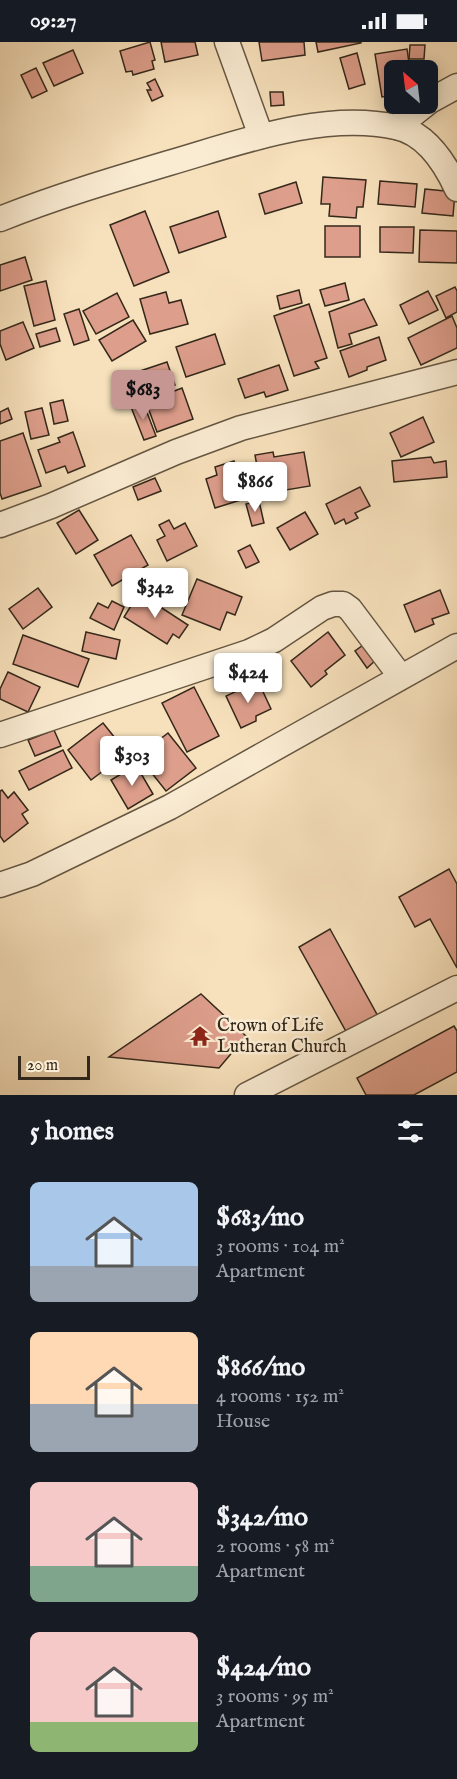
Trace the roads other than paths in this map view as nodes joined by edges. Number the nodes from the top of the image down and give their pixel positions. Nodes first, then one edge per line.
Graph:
1 (227, 42) edge
2 (457, 86) edge
3 (438, 97) edge
4 (413, 114) edge
5 (397, 127) junction
6 (261, 136) junction
7 (457, 189) edge
8 (0, 219) edge
9 (457, 372) edge
10 (0, 525) edge
11 (457, 646) edge
12 (401, 677) junction
13 (0, 735) edge
14 (0, 885) edge
15 (457, 988) edge
16 (247, 1095) edge

1 - 6 street
2 - 3 street
4 - 5 street
5 - 6 street
5 - 7 street
6 - 8 street
9 - 10 street
11 - 12 street
12 - 13 street
12 - 14 street
15 - 16 street

